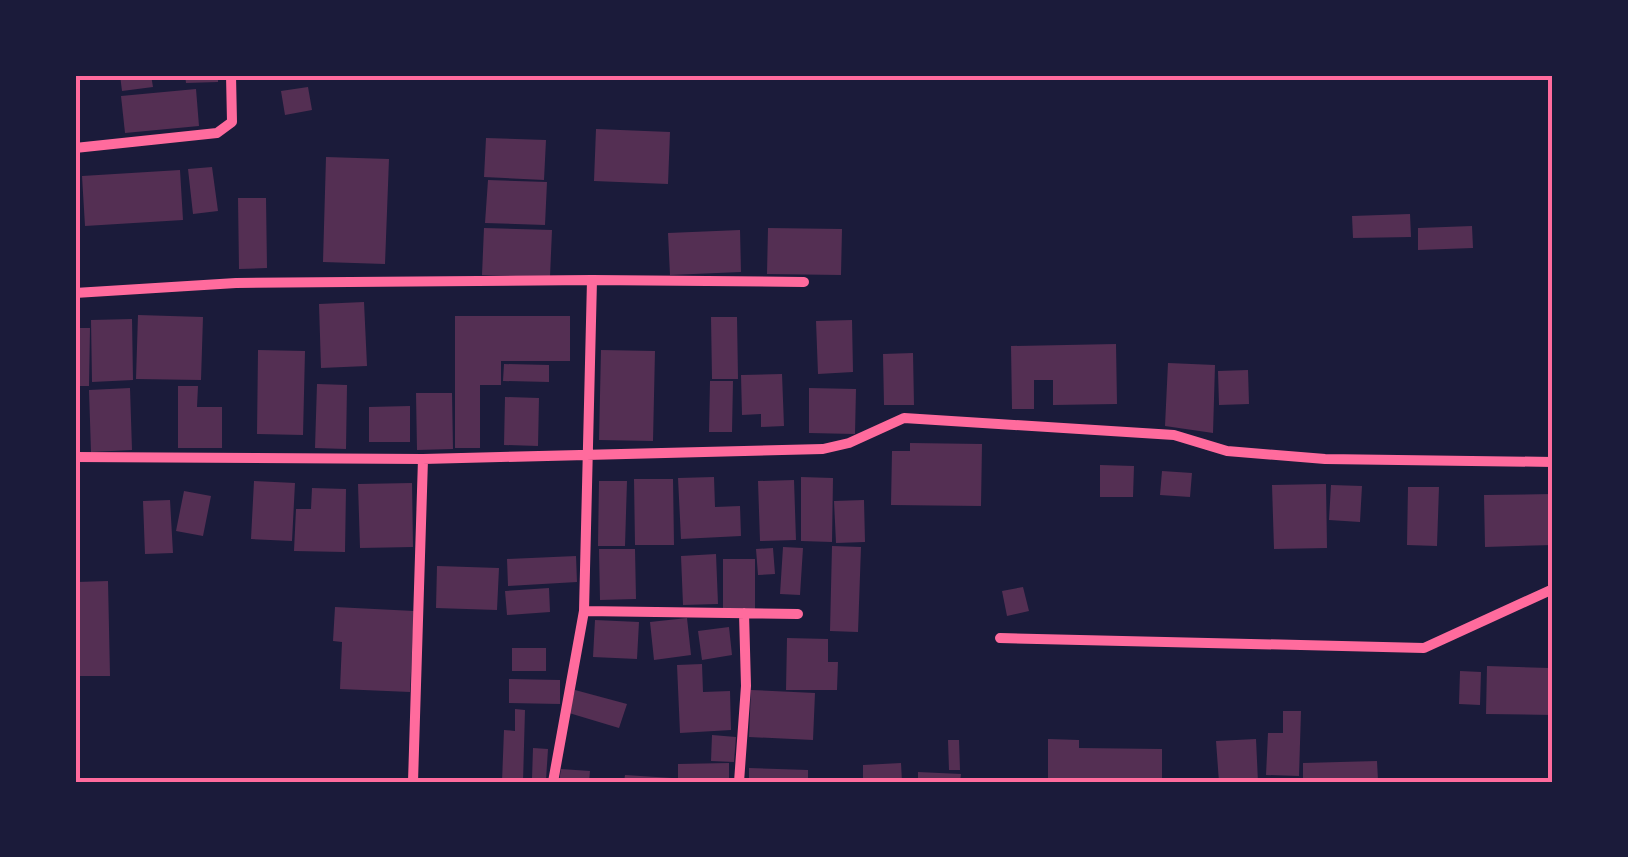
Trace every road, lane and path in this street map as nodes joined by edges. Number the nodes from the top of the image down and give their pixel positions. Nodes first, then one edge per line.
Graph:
1 (231, 75) edge
2 (75, 148) edge
3 (592, 280) junction
4 (804, 282) dead end
5 (75, 294) edge
6 (586, 453) junction
7 (75, 457) edge
8 (423, 459) junction
9 (1553, 462) edge
10 (1553, 589) edge
11 (584, 611) junction
12 (744, 613) junction
13 (798, 614) dead end
14 (1000, 638) dead end
15 (413, 782) edge
16 (553, 782) edge
17 (739, 782) edge

1 - 2 street
3 - 4 street
3 - 5 street
3 - 6 street
6 - 8 street
6 - 9 street
6 - 11 street
7 - 8 street
8 - 15 street
10 - 14 street
11 - 12 street
11 - 16 street
12 - 13 street
12 - 17 street

